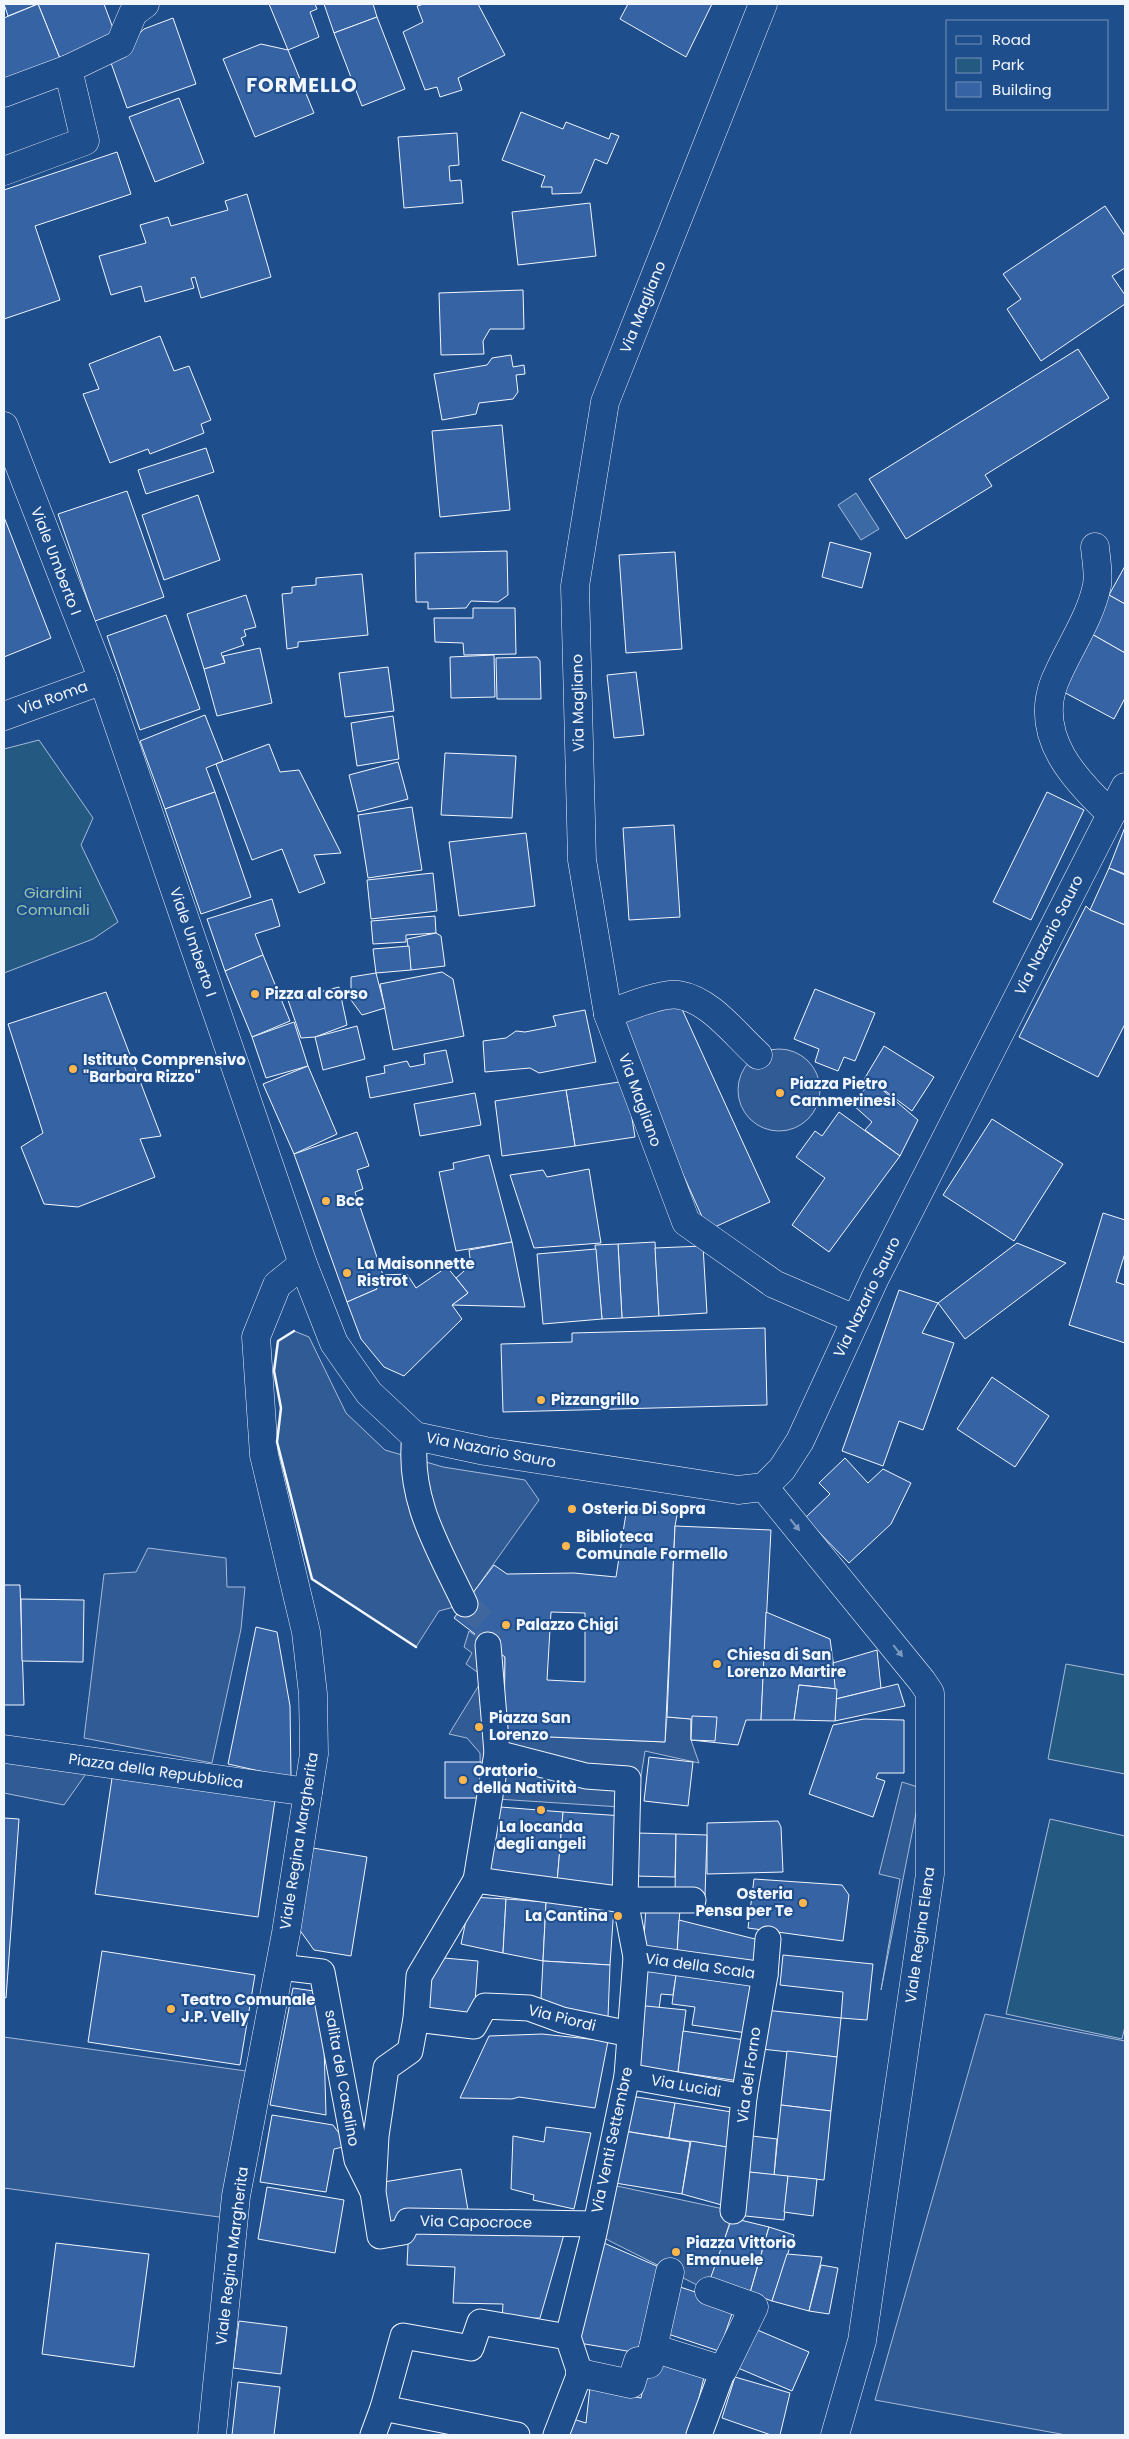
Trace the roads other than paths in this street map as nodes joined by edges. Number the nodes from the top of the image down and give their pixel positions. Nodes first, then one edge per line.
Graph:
1 (145, 4) edge
2 (763, 4) edge
3 (68, 69) junction
4 (4, 93) edge
5 (4, 170) edge
6 (4, 426) edge
7 (1095, 547) dead end
8 (103, 680) junction
9 (4, 716) edge
10 (1125, 786) edge
11 (1111, 814) junction
12 (608, 1014) junction
13 (758, 1055) dead end
14 (303, 1264) junction
15 (855, 1319) junction
16 (415, 1436) junction
17 (764, 1487) junction
18 (465, 1604) tunnel mouth
19 (488, 1646) tunnel mouth
20 (4, 1750) edge
21 (497, 1753) junction
22 (308, 1792) junction
23 (476, 1880) junction
24 (625, 1900) junction
25 (693, 1900) dead end
26 (768, 1939) dead end
27 (636, 1957) junction
28 (280, 1967) junction
29 (765, 1975) junction
30 (416, 2019) junction
31 (630, 2034) junction
32 (627, 2076) junction
33 (744, 2097) junction
34 (373, 2192) junction
35 (733, 2211) dead end
36 (594, 2224) junction
37 (670, 2272) dead end
38 (709, 2291) dead end
39 (568, 2337) junction
40 (653, 2348) junction
41 (723, 2370) junction
42 (580, 2373) junction
43 (383, 2408) junction
44 (212, 2435) edge
45 (373, 2435) edge
46 (517, 2435) edge
47 (556, 2435) edge
48 (699, 2435) edge
49 (835, 2435) edge

1 - 3 street
2 - 12 street, Via Magliano
3 - 4 street
3 - 5 street
6 - 8 street, Viale Umberto I
7 - 11 street
8 - 9 street, Via Roma
8 - 14 street, Viale Umberto I
10 - 11 street, Via Nazario Sauro
11 - 15 street, Via Nazario Sauro
12 - 13 street
12 - 15 street, Via Magliano
14 - 16 street, Viale Umberto I
14 - 22 street, Viale Regina Margherita
15 - 17 street, Via Nazario Sauro
16 - 17 street, Via Nazario Sauro
16 - 18 street
17 -> 49 street, Viale Regina Elena
19 - 21 street
20 - 22 street, Piazza della Repubblica
21 - 23 street
21 - 24 street, Via Venti Settembre
22 - 28 street, Viale Regina Margherita
23 - 24 street
23 - 30 street
24 - 25 street
24 - 27 street, Via Venti Settembre
26 - 29 street, Via del Forno
27 - 29 street, Via della Scala
27 - 31 street, Via Venti Settembre
28 - 34 street, salita del Casalino
28 - 44 street, Viale Regina Margherita
29 - 33 street, Via del Forno
30 - 31 street, Via Piordi
30 - 34 street
31 - 32 street, Via Venti Settembre
32 - 33 street, Via Lucidi
32 - 36 street, Via Venti Settembre
33 - 35 street, Via del Forno
34 - 36 street, Via Capocroce
36 - 39 street, Via Venti Settembre
37 - 40 street
38 - 41 street
39 - 42 street
39 - 43 street
40 - 41 street
40 - 42 street
41 - 48 street
42 - 47 street
43 - 45 street
43 - 46 street

